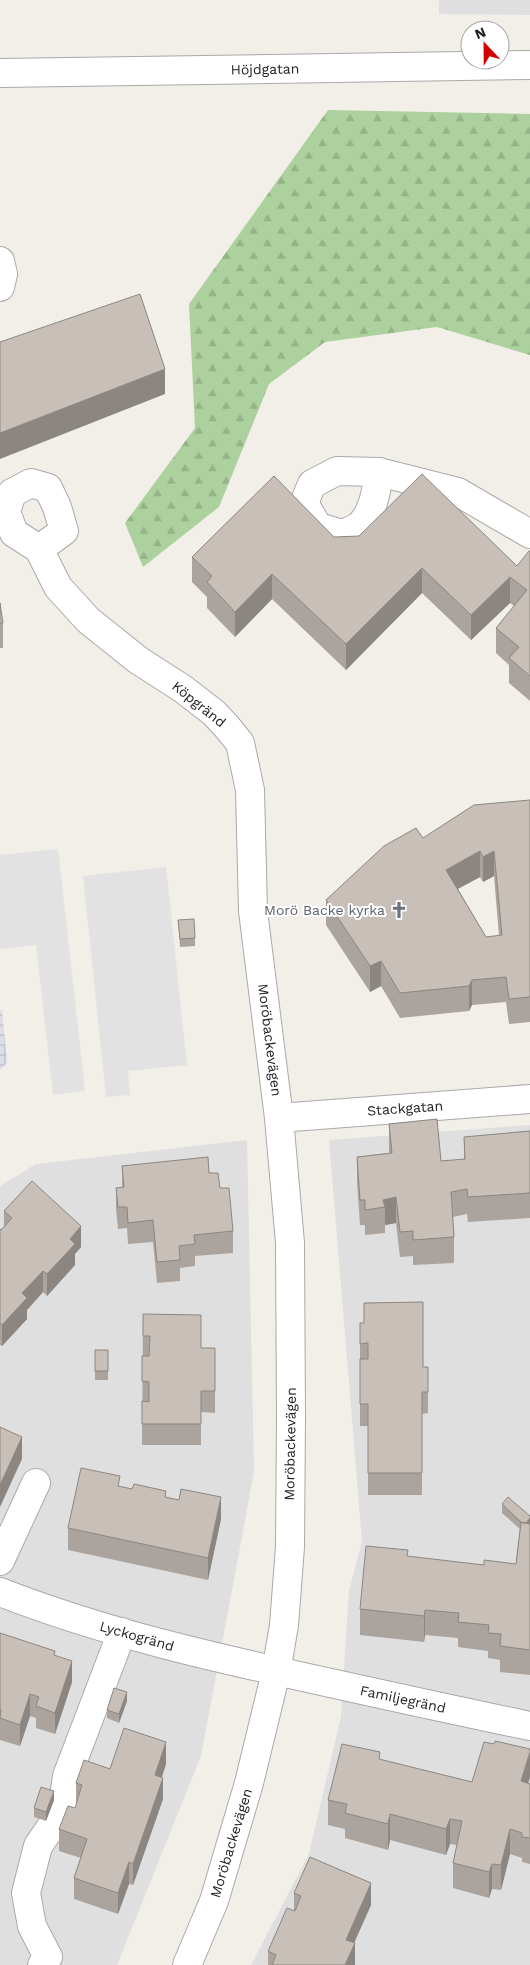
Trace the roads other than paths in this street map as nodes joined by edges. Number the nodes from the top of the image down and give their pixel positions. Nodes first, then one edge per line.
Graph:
1 (530, 65) edge
2 (0, 73) edge
3 (0, 261) edge
4 (0, 288) edge
5 (379, 472) dead end
6 (530, 534) edge
7 (39, 549) dead end
8 (253, 911) joint
9 (530, 1099) edge
10 (279, 1118) junction
11 (36, 1483) dead end
12 (0, 1561) edge
13 (0, 1592) edge
14 (122, 1632) junction
15 (276, 1672) junction
16 (530, 1726) edge
17 (42, 1965) edge
18 (187, 1965) edge

1 - 2 street, Höjdgatan
3 - 4 street
5 - 6 street
7 - 8 street, Köpgränd
8 - 10 street, Moröbackevägen
9 - 10 street, Stackgatan
10 - 15 street, Moröbackevägen
11 - 12 street
13 - 14 street, Lyckogränd
14 - 15 street, Lyckogränd
14 - 17 street
15 - 16 street, Familjegränd
15 - 18 street, Moröbackevägen

